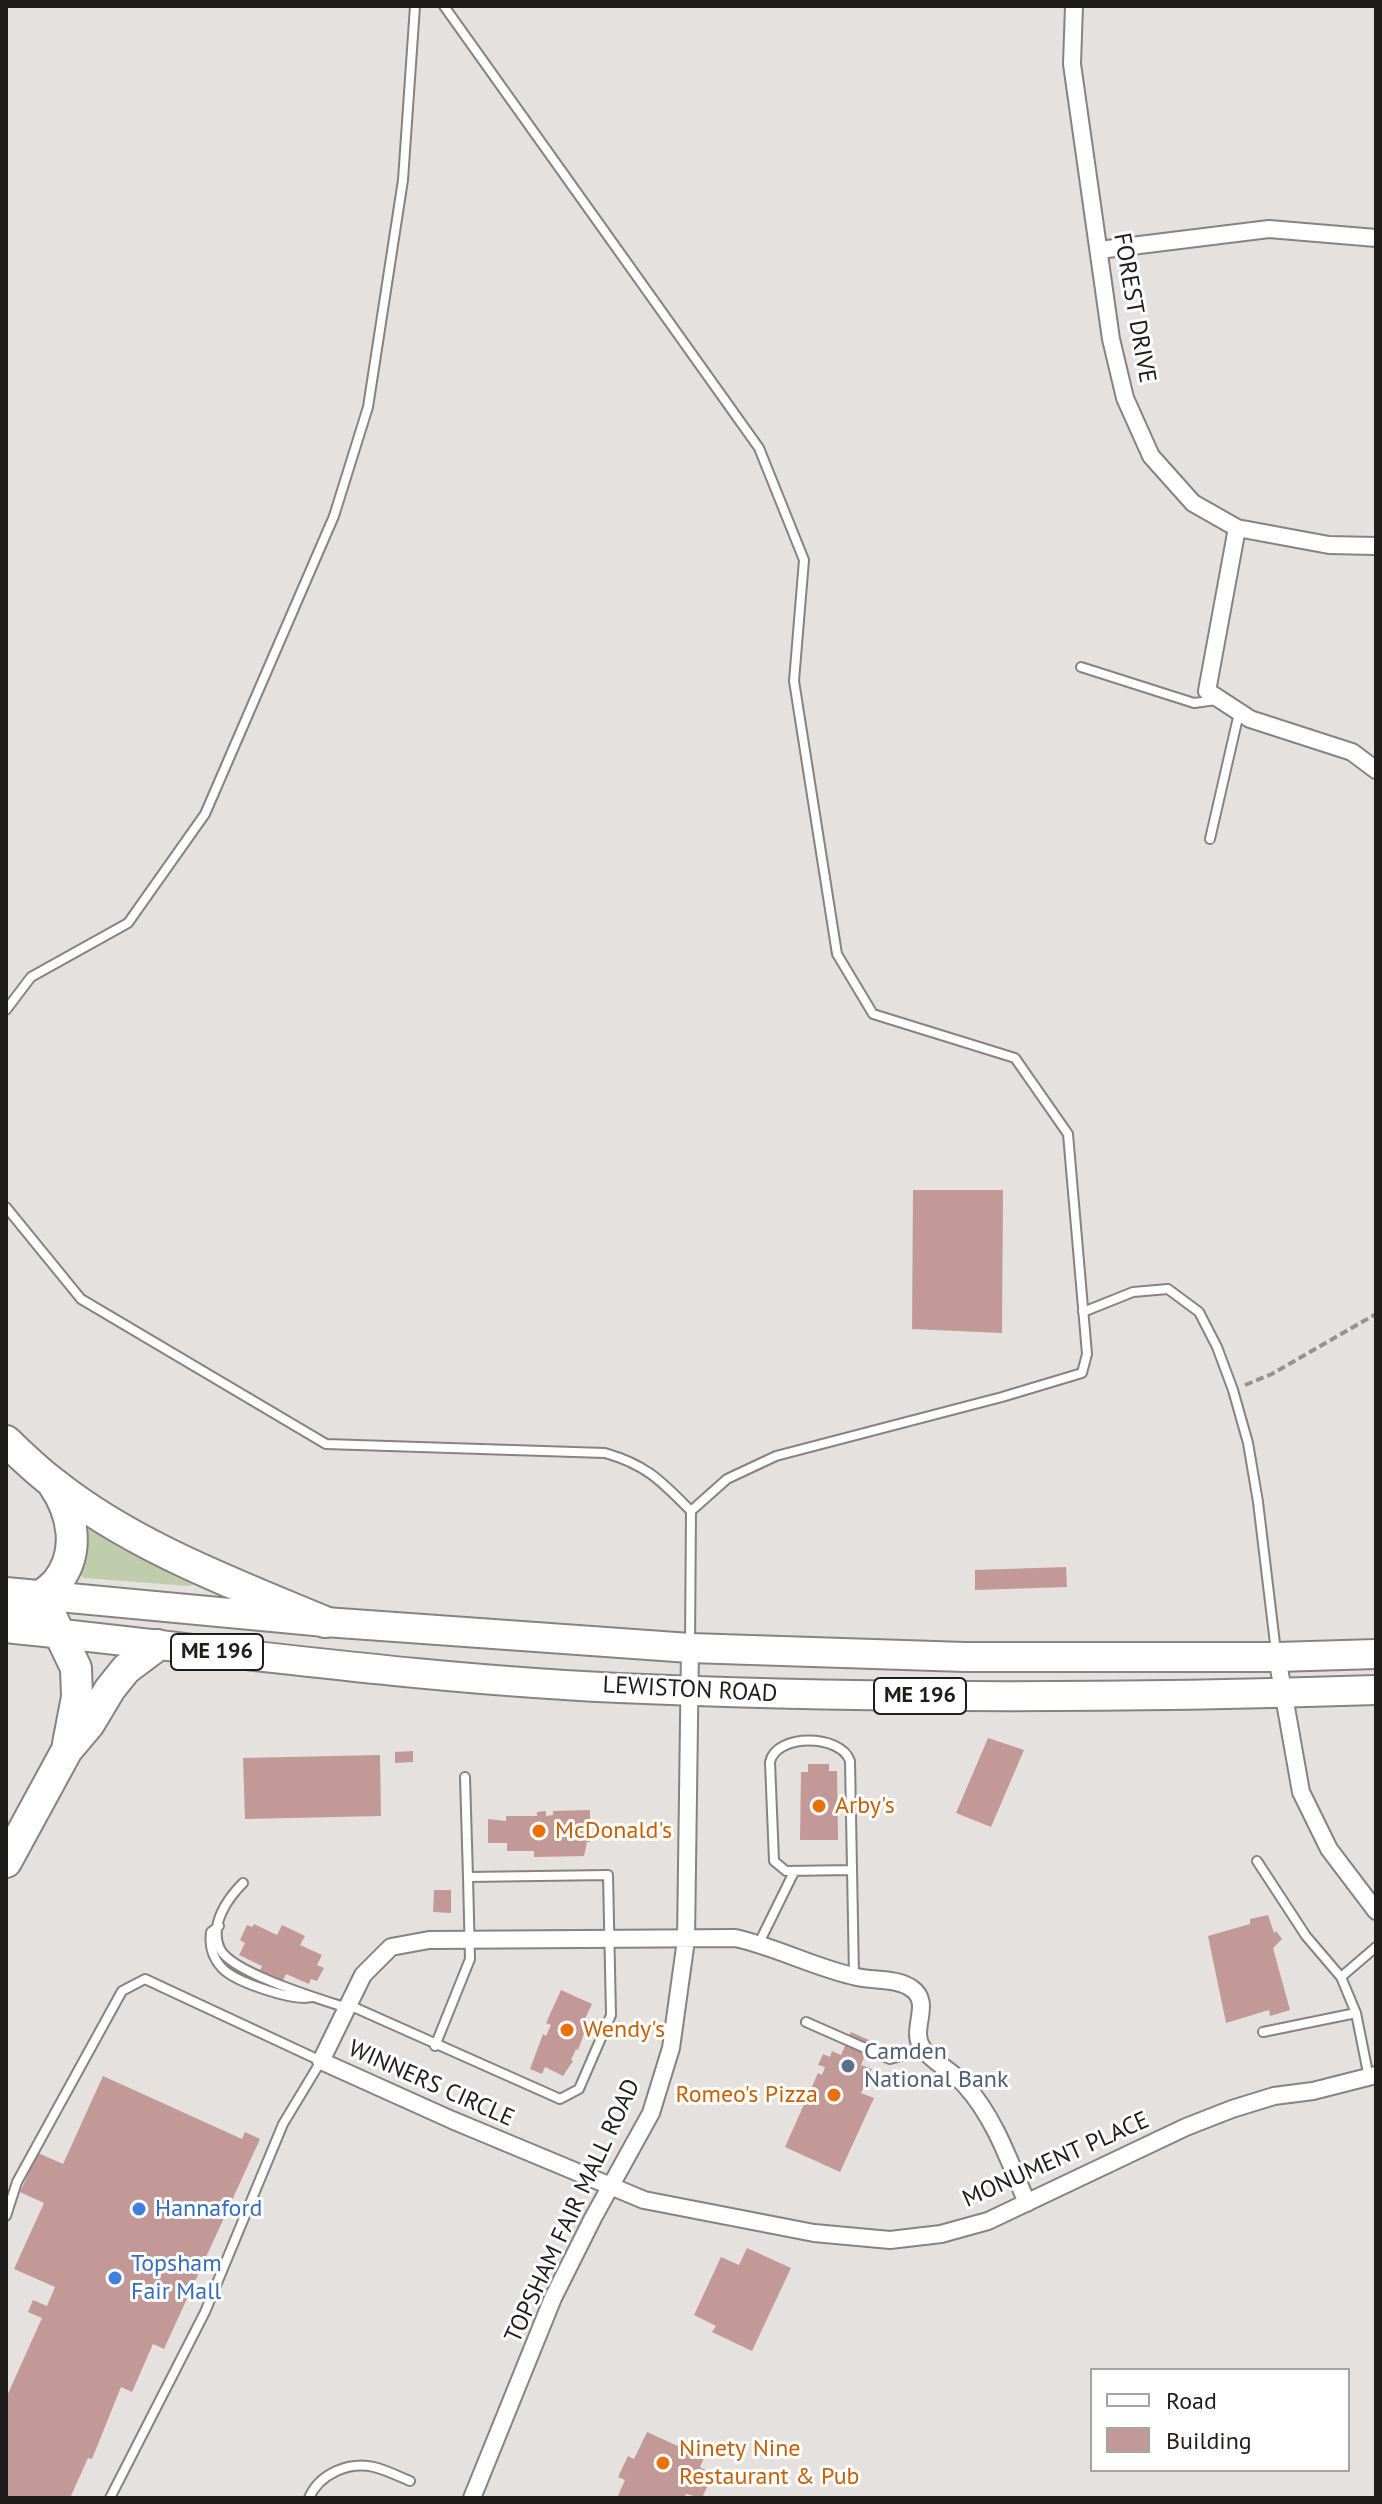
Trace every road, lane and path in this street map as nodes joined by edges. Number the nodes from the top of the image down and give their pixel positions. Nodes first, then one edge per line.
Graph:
1 (415, 6) edge
2 (444, 6) edge
3 (1074, 6) edge
4 (1376, 238) edge
5 (1099, 250) junction
6 (1237, 528) junction
7 (1376, 546) edge
8 (1081, 667) dead end
9 (1220, 700) junction
10 (1239, 713) junction
11 (1376, 770) edge
12 (1210, 839) dead end
13 (6, 1010) edge
14 (6, 1207) edge
15 (1083, 1312) junction
16 (1376, 1314) edge
17 (1233, 1390) junction
18 (6, 1441) edge
19 (52, 1482) junction
20 (691, 1511) junction
21 (6, 1592) edge
22 (41, 1595) junction
23 (6, 1618) edge
24 (325, 1622) junction
25 (6, 1628) edge
26 (60, 1634) junction
27 (158, 1645) junction
28 (690, 1648) junction
29 (1376, 1654) edge
30 (1277, 1657) junction
31 (689, 1690) junction
32 (1376, 1690) edge
33 (1284, 1693) junction
34 (67, 1750) junction
35 (465, 1777) dead end
36 (1257, 1861) dead end
37 (6, 1862) edge
38 (852, 1870) junction
39 (794, 1872) junction
40 (468, 1877) junction
41 (243, 1883) dead end
42 (1376, 1911) edge
43 (468, 1940) junction
44 (608, 1940) junction
45 (686, 1940) junction
46 (759, 1943) junction
47 (1376, 1947) edge
48 (854, 1976) junction
49 (1341, 1977) junction
50 (348, 2007) junction
51 (1356, 2013) junction
52 (806, 2022) dead end
53 (1263, 2032) dead end
54 (435, 2046) junction
55 (923, 2050) junction
56 (321, 2061) junction
57 (1372, 2077) edge
58 (609, 2186) junction
59 (1027, 2203) junction
60 (6, 2216) edge
61 (410, 2481) dead end
62 (110, 2498) edge
63 (309, 2498) edge
64 (472, 2498) edge

1 - 13 lane
2 - 15 lane
3 - 5 street, FOREST DRIVE
4 - 5 street
5 - 6 street, FOREST DRIVE
6 - 7 street, FOREST DRIVE
6 - 9 street
8 - 9 lane
9 - 10 street
10 - 11 street
10 - 12 lane
14 - 20 lane
15 - 17 lane
15 - 20 lane
16 - 17 path
17 - 30 lane
18 - 19 highway
19 - 22 highway
19 - 24 highway
20 - 28 lane
21 - 22 highway, LEWISTON ROAD / ME 196
22 - 23 highway
22 - 24 highway, LEWISTON ROAD / ME 196
22 - 26 highway
24 - 28 highway, LEWISTON ROAD / ME 196
25 - 26 highway, LEWISTON ROAD / ME 196
26 - 27 highway, LEWISTON ROAD / ME 196
26 - 34 highway
27 - 31 highway, LEWISTON ROAD / ME 196
27 - 34 highway
28 - 30 highway, LEWISTON ROAD / ME 196
28 - 31 street, TOPSHAM FAIR MALL ROAD
29 - 30 highway, LEWISTON ROAD / ME 196
30 - 33 street
31 - 33 highway, LEWISTON ROAD / ME 196
31 - 45 street, TOPSHAM FAIR MALL ROAD
32 - 33 highway, LEWISTON ROAD / ME 196
33 - 42 street
34 - 37 highway
35 - 40 lane
36 - 49 lane
38 - 39 lane
38 - 39 lane
38 - 48 lane
39 - 46 lane
40 - 43 lane
40 - 44 lane
41 - 50 lane
43 - 44 street, WINNERS CIRCLE
43 - 50 street, WINNERS CIRCLE
43 - 54 lane
44 - 45 street, WINNERS CIRCLE
44 - 54 lane
45 - 46 street, WINNERS CIRCLE
45 - 58 street, TOPSHAM FAIR MALL ROAD
46 - 48 street, WINNERS CIRCLE
47 - 49 lane
48 - 55 street, WINNERS CIRCLE
49 - 51 lane
50 - 54 lane
50 - 56 street, WINNERS CIRCLE
51 - 53 lane
51 - 57 lane
52 - 55 lane
55 - 59 street
56 - 58 street, WINNERS CIRCLE
56 - 60 lane
56 - 62 lane
57 - 59 street, MONUMENT PLACE
58 - 59 street, MONUMENT PLACE
58 - 64 street, TOPSHAM FAIR MALL ROAD
61 - 63 lane

